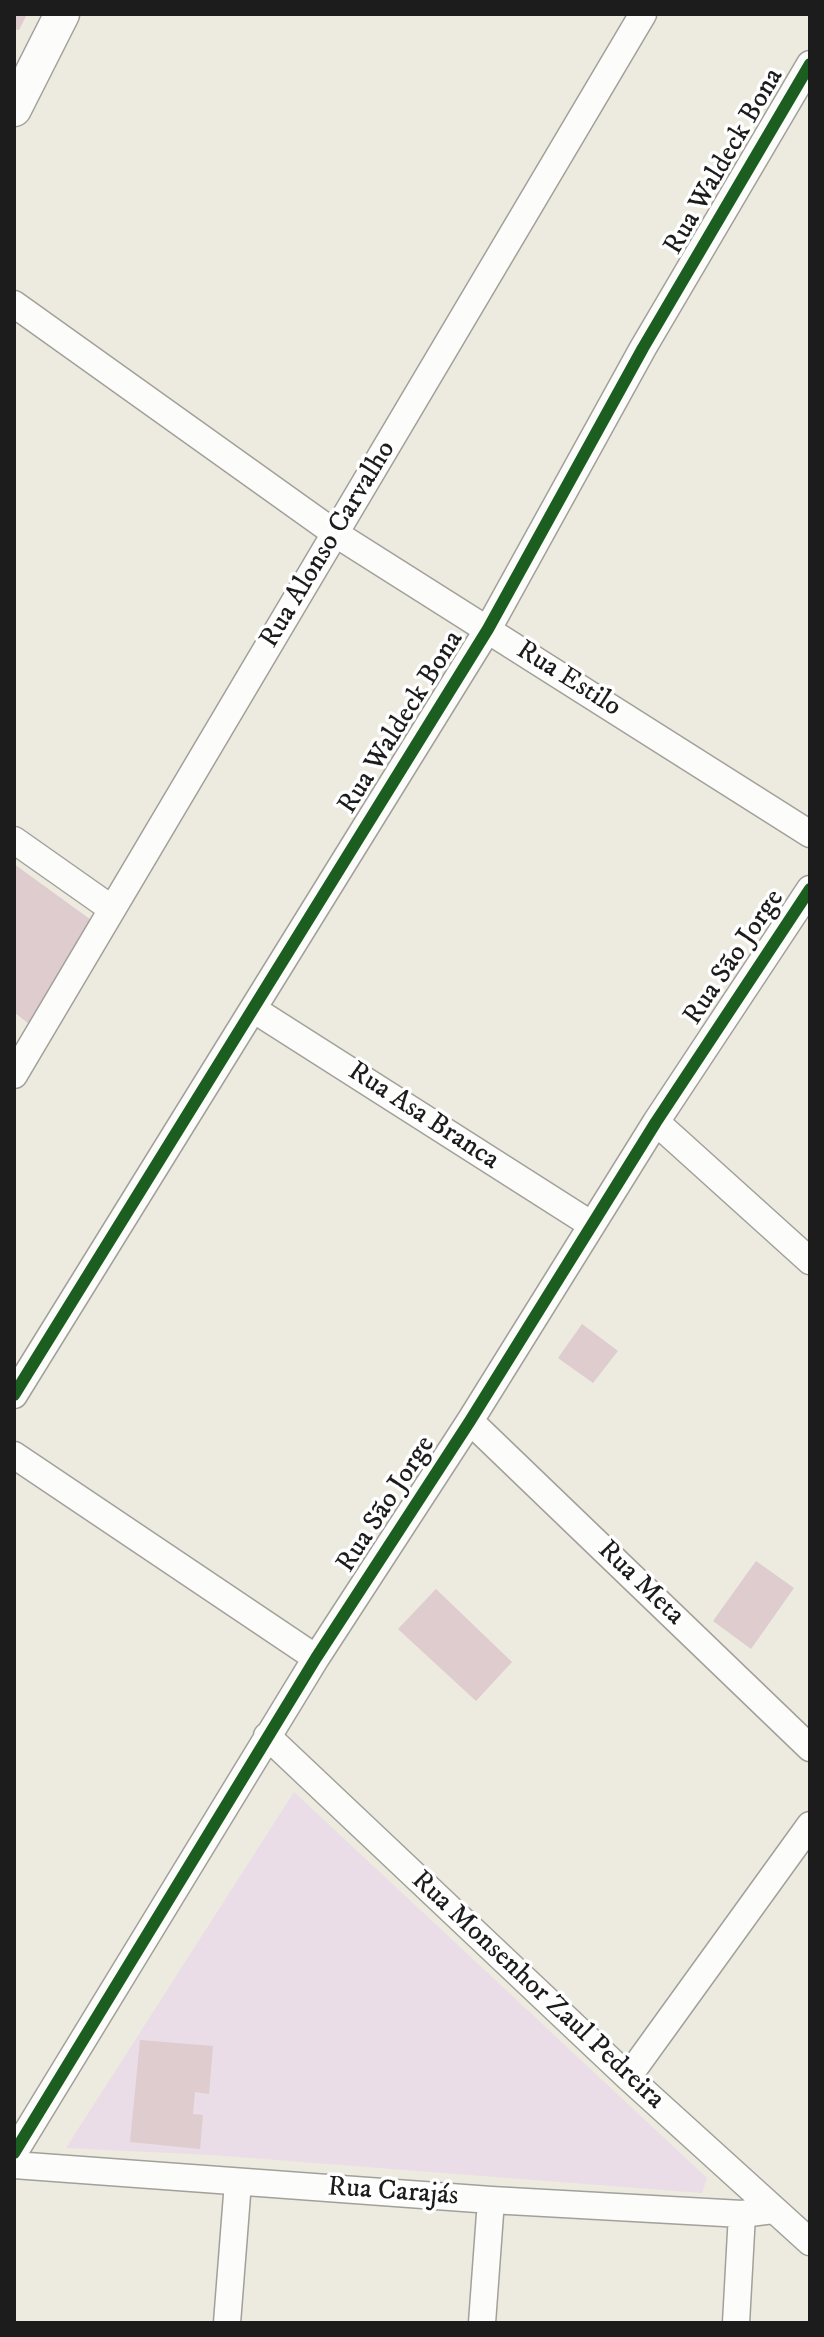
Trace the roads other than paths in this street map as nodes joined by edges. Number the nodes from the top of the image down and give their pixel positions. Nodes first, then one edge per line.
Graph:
1 (62, 14) edge
2 (643, 14) edge
3 (810, 64) edge
4 (14, 109) edge
5 (14, 304) edge
6 (336, 534) junction
7 (488, 629) junction
8 (810, 834) edge
9 (14, 840) edge
10 (810, 889) edge
11 (112, 909) junction
12 (253, 1009) junction
13 (14, 1075) edge
14 (656, 1122) junction
15 (592, 1225) junction
16 (810, 1261) edge
17 (14, 1395) edge
18 (470, 1421) junction
19 (14, 1455) edge
20 (316, 1658) junction
21 (267, 1736) junction
22 (810, 1748) edge
23 (810, 1825) edge
24 (628, 2077) junction
25 (15, 2150) edge
26 (238, 2182) junction
27 (491, 2200) junction
28 (773, 2210) junction
29 (742, 2214) junction
30 (810, 2242) edge
31 (227, 2323) edge
32 (482, 2323) edge
33 (736, 2323) edge

1 - 4 street
2 - 6 street, Rua Alonso Carvalho
3 - 7 street, Rua Waldeck Bona
5 - 6 street, Rua Estilo
6 - 7 street, Rua Estilo
6 - 11 street, Rua Alonso Carvalho
7 - 8 street, Rua Estilo
7 - 12 street, Rua Waldeck Bona
9 - 11 street
10 - 14 street, Rua São Jorge
11 - 13 street, Rua Alonso Carvalho
12 - 15 street, Rua Asa Branca
12 - 17 street, Rua Waldeck Bona
14 - 15 street, Rua São Jorge
14 - 16 street
15 - 18 street, Rua São Jorge
18 - 20 street, Rua São Jorge
18 - 22 street, Rua Meta
19 - 20 street
20 - 21 street, Rua São Jorge
21 - 24 street, Rua Monsenhor Zaul Pedreira
21 - 25 street, Rua São Jorge
23 - 24 street
24 - 28 street, Rua Monsenhor Zaul Pedreira
25 - 26 street, Rua Carajás
26 - 27 street, Rua Carajás
26 - 31 street
27 - 29 street, Rua Carajás
27 - 32 street
28 - 29 street, Rua Carajás
28 - 30 street, Rua Monsenhor Zaul Pedreira
29 - 33 street

